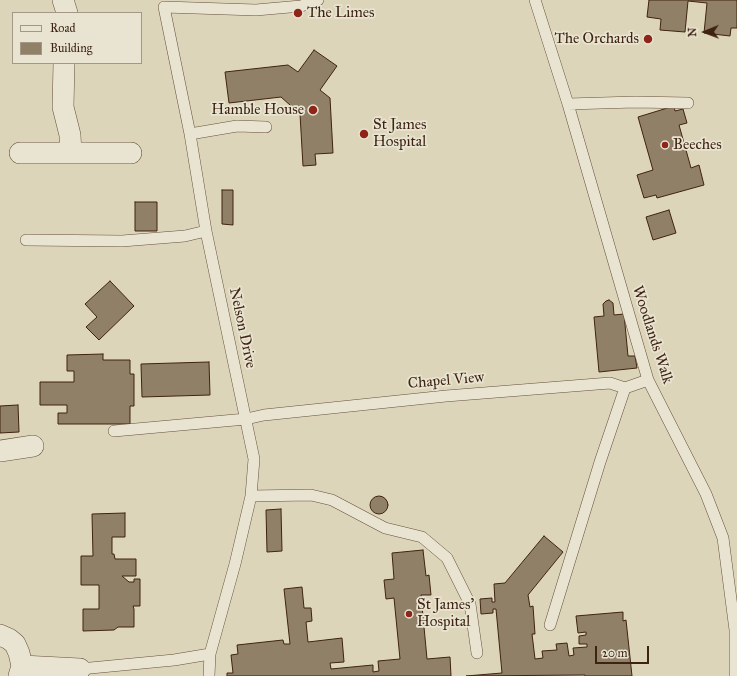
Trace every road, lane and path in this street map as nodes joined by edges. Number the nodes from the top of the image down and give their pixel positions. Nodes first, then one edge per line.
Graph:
1 (63, 0) edge
2 (318, 0) edge
3 (535, 0) edge
4 (67, 12) edge
5 (64, 64) edge
6 (688, 103) dead end
7 (568, 104) junction
8 (266, 127) dead end
9 (190, 134) junction
10 (20, 153) dead end
11 (71, 153) junction
12 (131, 153) dead end
13 (206, 231) junction
14 (26, 240) dead end
15 (648, 380) junction
16 (625, 388) junction
17 (246, 419) junction
18 (114, 431) dead end
19 (33, 446) dead end
20 (0, 452) edge
21 (251, 496) junction
22 (550, 626) dead end
23 (0, 635) edge
24 (477, 652) dead end
25 (210, 654) junction
26 (80, 669) joint
27 (20, 671) edge
28 (208, 676) edge
29 (735, 676) edge

1 - 4 street
2 - 9 lane, Nelson Drive
3 - 7 lane, Woodlands Walk
5 - 11 street
6 - 7 lane
7 - 15 lane, Woodlands Walk
8 - 9 lane
9 - 13 lane, Nelson Drive
10 - 11 street
11 - 12 street
13 - 14 lane
13 - 17 lane, Nelson Drive
15 - 16 lane
15 - 29 lane, Woodlands Walk
16 - 17 lane, Chapel View
16 - 22 lane
17 - 18 lane, Chapel View
17 - 21 lane, Nelson Drive
19 - 20 street
21 - 24 lane
21 - 25 lane, Nelson Drive
23 - 27 street
25 - 26 lane
25 - 28 lane, Nelson Drive
26 - 27 street

